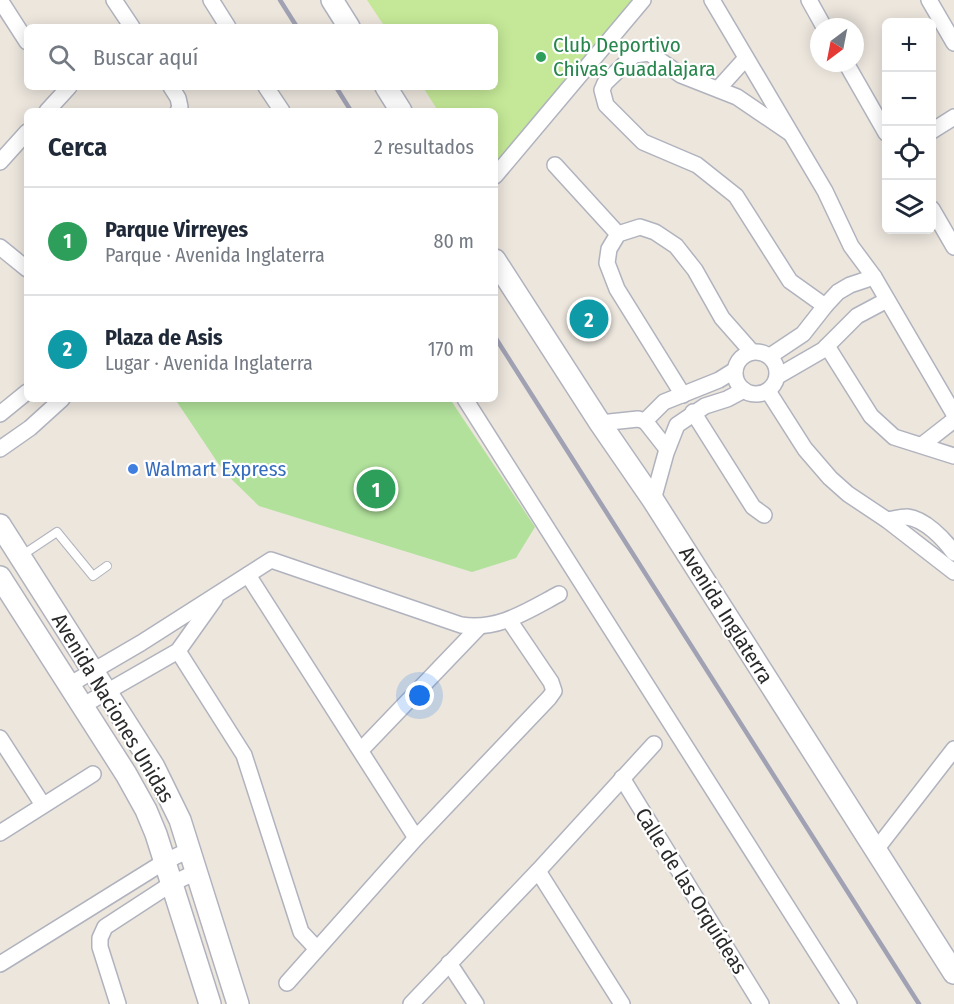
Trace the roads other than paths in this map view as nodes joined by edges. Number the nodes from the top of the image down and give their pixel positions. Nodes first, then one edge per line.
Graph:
1 (0, 0) edge
2 (114, 0) edge
3 (211, 0) edge
4 (332, 0) edge
5 (643, 0) edge
6 (712, 0) edge
7 (808, 0) edge
8 (929, 0) edge
9 (819, 18) edge
10 (127, 24) edge
11 (226, 24) edge
12 (347, 24) edge
13 (24, 37) edge
14 (954, 43) edge
15 (746, 58) junction
16 (851, 72) edge
17 (62, 90) edge
18 (173, 90) edge
19 (268, 90) edge
20 (388, 90) edge
21 (718, 90) junction
22 (49, 108) edge
23 (179, 108) edge
24 (280, 108) edge
25 (399, 108) edge
26 (954, 117) edge
27 (882, 126) edge
28 (936, 128) edge
29 (790, 133) junction
30 (24, 135) edge
31 (0, 162) edge
32 (555, 165) dead end
33 (498, 172) edge
34 (936, 216) edge
35 (618, 234) junction
36 (0, 247) edge
37 (954, 247) edge
38 (498, 265) edge
39 (24, 267) edge
40 (874, 277) junction
41 (887, 300) junction
42 (825, 306) junction
43 (827, 346) junction
44 (752, 352) junction
45 (770, 356) junction
46 (735, 370) junction
47 (778, 376) junction
48 (744, 390) junction
49 (768, 391) junction
50 (24, 394) edge
51 (683, 395) junction
52 (59, 402) edge
53 (467, 402) edge
54 (693, 412) junction
55 (0, 414) edge
56 (954, 414) edge
57 (954, 420) edge
58 (645, 421) junction
59 (600, 423) junction
60 (922, 445) junction
61 (0, 449) edge
62 (667, 449) junction
63 (954, 456) edge
64 (653, 500) junction
65 (764, 514) dead end
66 (887, 520) junction
67 (0, 525) edge
68 (954, 553) edge
69 (21, 557) junction
70 (107, 566) dead end
71 (954, 572) edge
72 (248, 575) junction
73 (0, 577) edge
74 (221, 592) junction
75 (559, 594) dead end
76 (509, 620) junction
77 (478, 628) junction
78 (178, 651) junction
79 (93, 671) junction
80 (69, 685) junction
81 (106, 692) junction
82 (82, 706) junction
83 (0, 738) edge
84 (654, 744) dead end
85 (954, 749) edge
86 (361, 750) junction
87 (93, 774) dead end
88 (622, 778) junction
89 (43, 806) junction
90 (0, 833) edge
91 (416, 838) junction
92 (189, 850) junction
93 (875, 851) junction
94 (164, 862) junction
95 (538, 871) junction
96 (196, 872) junction
97 (171, 884) junction
98 (317, 949) junction
99 (449, 963) junction
100 (0, 964) edge
101 (954, 973) edge
102 (287, 982) dead end
103 (118, 1004) edge
104 (210, 1004) edge
105 (238, 1004) edge
106 (411, 1004) edge
107 (476, 1004) edge
108 (622, 1004) edge
109 (761, 1004) edge
110 (849, 1004) edge

1 - 13 street
2 - 10 street
3 - 11 street
4 - 12 street
5 - 33 street
6 - 15 street
7 - 9 street
8 - 14 street
15 - 21 street
15 - 29 street
16 - 27 street
17 - 22 street
18 - 23 street
19 - 24 street
20 - 25 street
21 - 29 street
21 - 42 street
26 - 28 street
29 - 40 street
30 - 31 street
32 - 35 street
34 - 37 street
35 - 44 street
35 - 51 street
36 - 39 street
38 - 59 street, Avenida Inglaterra
40 - 41 street
40 - 42 street
41 - 43 street
41 - 56 street
42 - 45 street
43 - 47 street
43 - 60 street
44 - 45 street
44 - 46 street
45 - 47 street
46 - 48 street
46 - 51 street
47 - 49 street
48 - 49 street
48 - 54 street
49 - 66 street
50 - 55 street
51 - 58 street
52 - 61 street
53 - 110 street
54 - 62 street
54 - 65 street
57 - 60 street
58 - 59 street
58 - 62 street
59 - 64 street, Avenida Inglaterra
60 - 63 street
62 - 64 street
64 - 93 street, Avenida Inglaterra
66 - 68 street
66 - 71 street
67 - 69 street, Avenida Naciones Unidas
69 - 70 lane
69 - 79 street, Avenida Naciones Unidas
72 - 74 street
72 - 77 street
72 - 86 street
73 - 80 street, Avenida Naciones Unidas
74 - 78 street
74 - 79 street
75 - 76 street
76 - 77 street
76 - 91 street
77 - 86 street
78 - 81 street
78 - 98 street
79 - 80 street
79 - 81 street, Avenida Naciones Unidas
80 - 82 street, Avenida Naciones Unidas
81 - 82 street
81 - 92 street, Avenida Naciones Unidas
82 - 94 street, Avenida Naciones Unidas
83 - 89 street
84 - 88 street
85 - 93 street
86 - 91 street
87 - 89 street
88 - 95 street
88 - 109 street, Calle de las Orquídeas
89 - 90 street
91 - 98 street
92 - 94 street
92 - 96 street, Avenida Naciones Unidas
93 - 101 street, Avenida Inglaterra
94 - 97 street, Avenida Naciones Unidas
94 - 100 street
95 - 99 street
95 - 108 street
96 - 97 street
96 - 105 street, Avenida Naciones Unidas
97 - 103 street
97 - 104 street, Avenida Naciones Unidas
98 - 102 street
99 - 106 street
99 - 107 street

